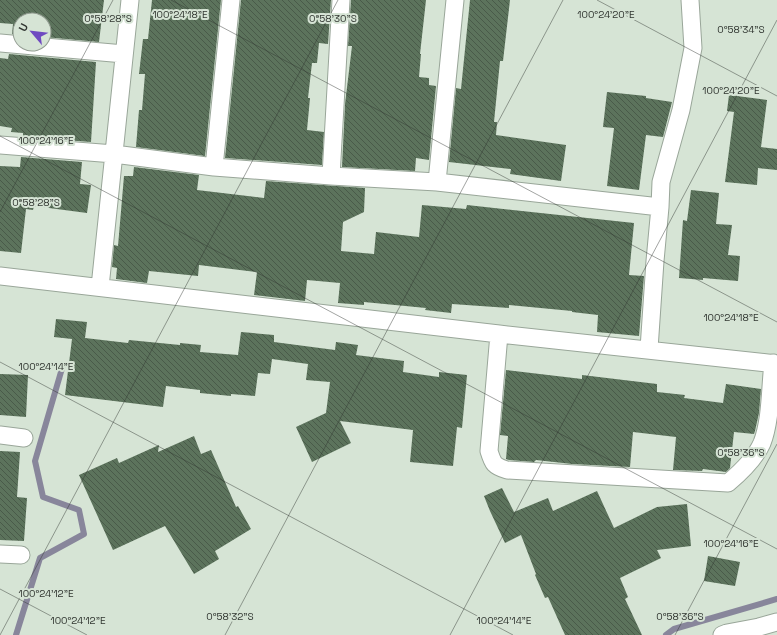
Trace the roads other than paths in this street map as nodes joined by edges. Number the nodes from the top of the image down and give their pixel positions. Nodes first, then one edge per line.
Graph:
1 (130, 0) edge
2 (231, 0) edge
3 (341, 0) edge
4 (455, 0) edge
5 (690, 0) edge
6 (0, 43) edge
7 (124, 54) junction
8 (0, 145) edge
9 (114, 154) junction
10 (214, 167) junction
11 (331, 176) junction
12 (437, 182) junction
13 (660, 206) junction
14 (0, 276) edge
15 (100, 287) junction
16 (498, 334) junction
17 (649, 349) junction
18 (775, 364) edge
19 (0, 435) edge
20 (24, 438) dead end
21 (0, 554) edge
22 (21, 555) dead end
23 (777, 622) edge
24 (757, 631) edge
25 (722, 635) edge

1 - 7 street
2 - 10 street
3 - 11 street
4 - 12 street
5 - 13 street
6 - 7 street
7 - 9 street
8 - 9 street
9 - 10 street
9 - 15 street
10 - 11 street
11 - 12 street
12 - 13 street
13 - 17 street
14 - 15 street
15 - 16 street
16 - 17 street
16 - 18 street
17 - 18 street
19 - 20 street
21 - 22 street
23 - 24 street
24 - 25 street

